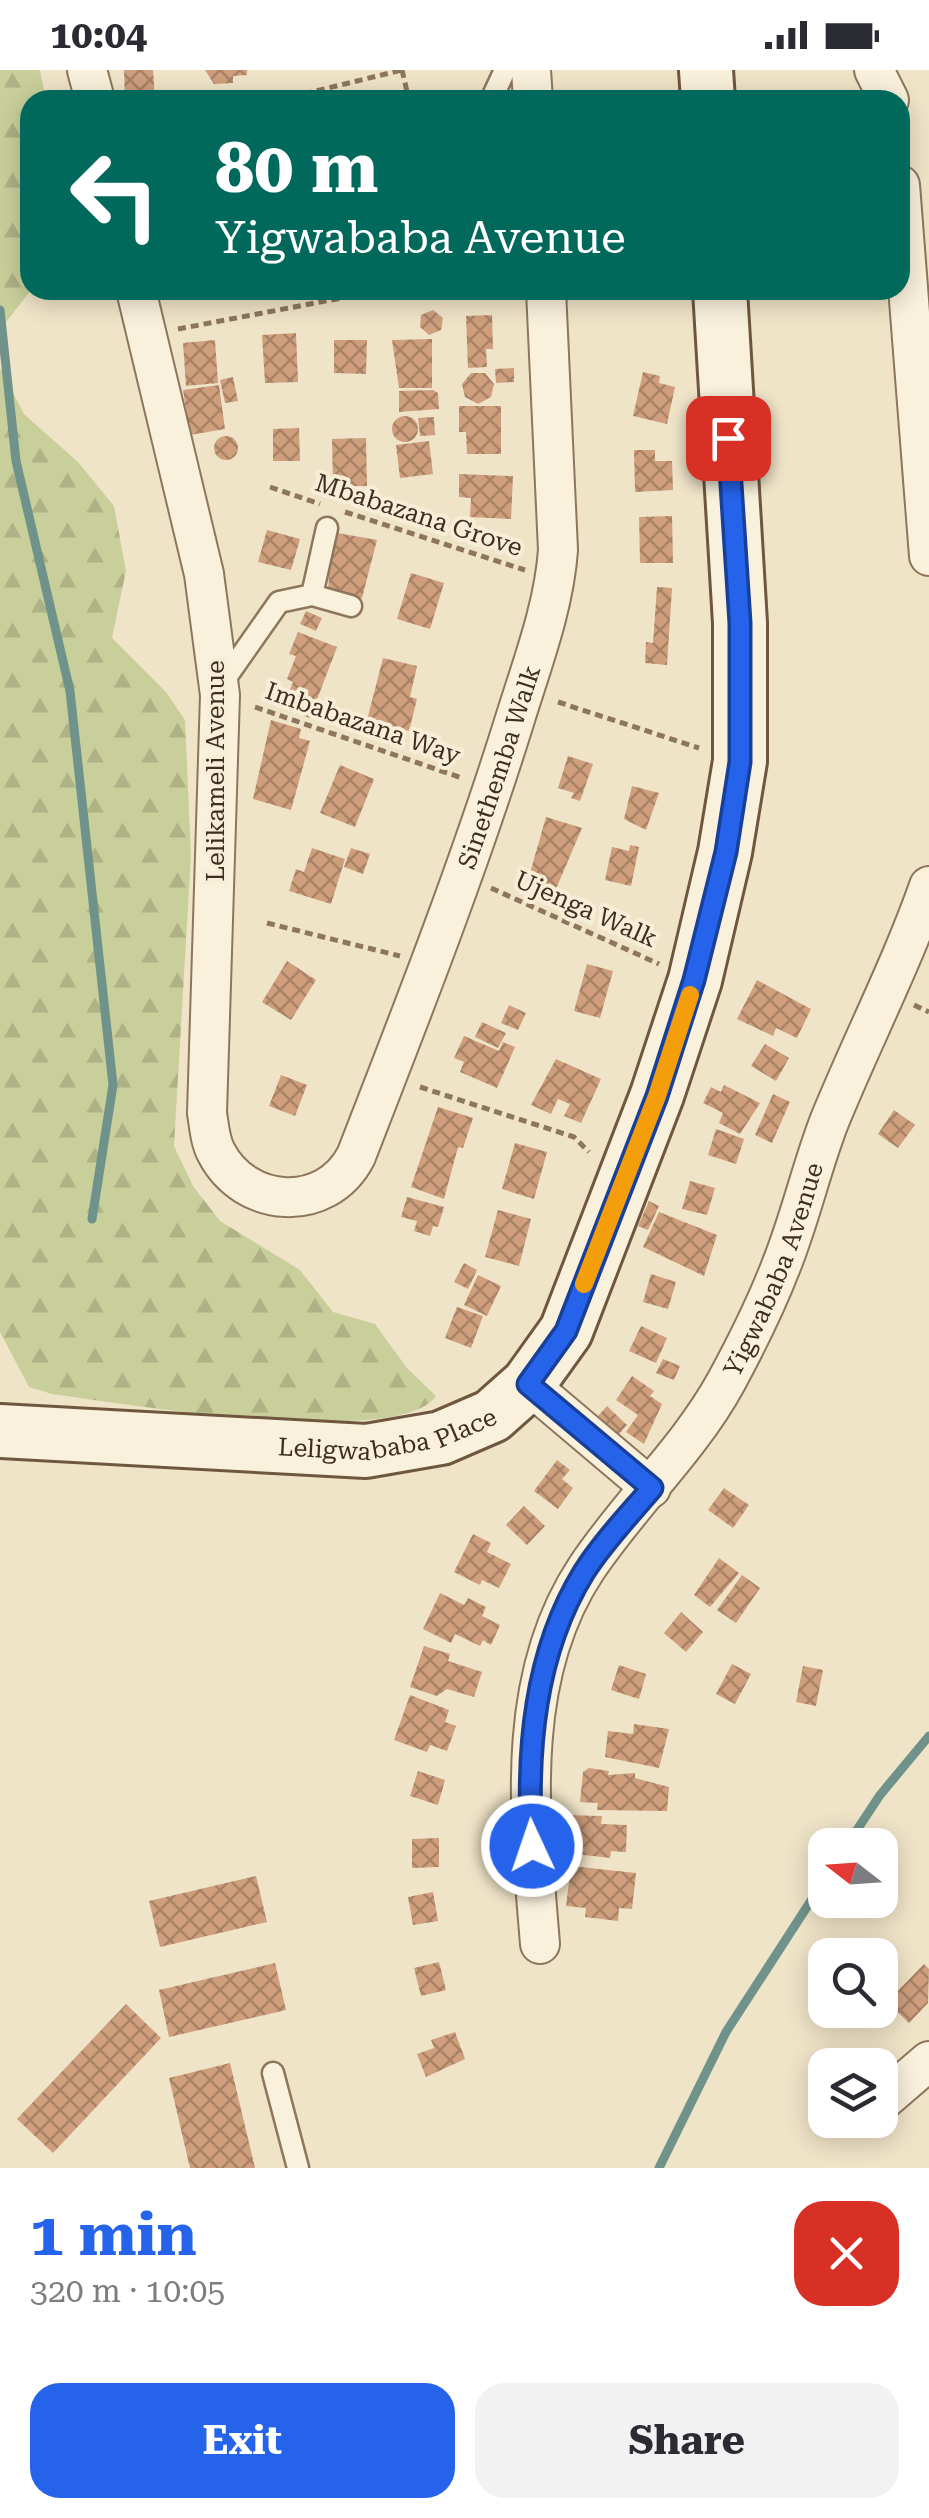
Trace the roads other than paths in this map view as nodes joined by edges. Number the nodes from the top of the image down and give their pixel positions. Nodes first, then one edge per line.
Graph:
1 (138, 300) edge
2 (547, 300) edge
3 (721, 300) edge
4 (909, 300) edge
5 (327, 528) dead end
6 (929, 556) edge
7 (312, 595) junction
8 (351, 606) dead end
9 (220, 691) junction
10 (929, 886) edge
11 (306, 1196) joint
12 (528, 1384) junction
13 (0, 1431) edge
14 (652, 1488) junction
15 (540, 1944) dead end
16 (929, 2061) edge
17 (274, 2073) dead end
18 (898, 2088) edge
19 (298, 2168) edge

1 - 9 street, Lelikameli Avenue
2 - 11 street, Sinethemba Walk
3 - 12 street, Leligwababa Place
4 - 6 street
5 - 7 lane
7 - 8 lane
7 - 9 lane
9 - 11 street, Lelikameli Avenue
10 - 14 street, Yigwababa Avenue
12 - 13 street, Leligwababa Place
12 - 14 street
14 - 15 street, Yigwababa Avenue
16 - 18 street
17 - 19 lane

